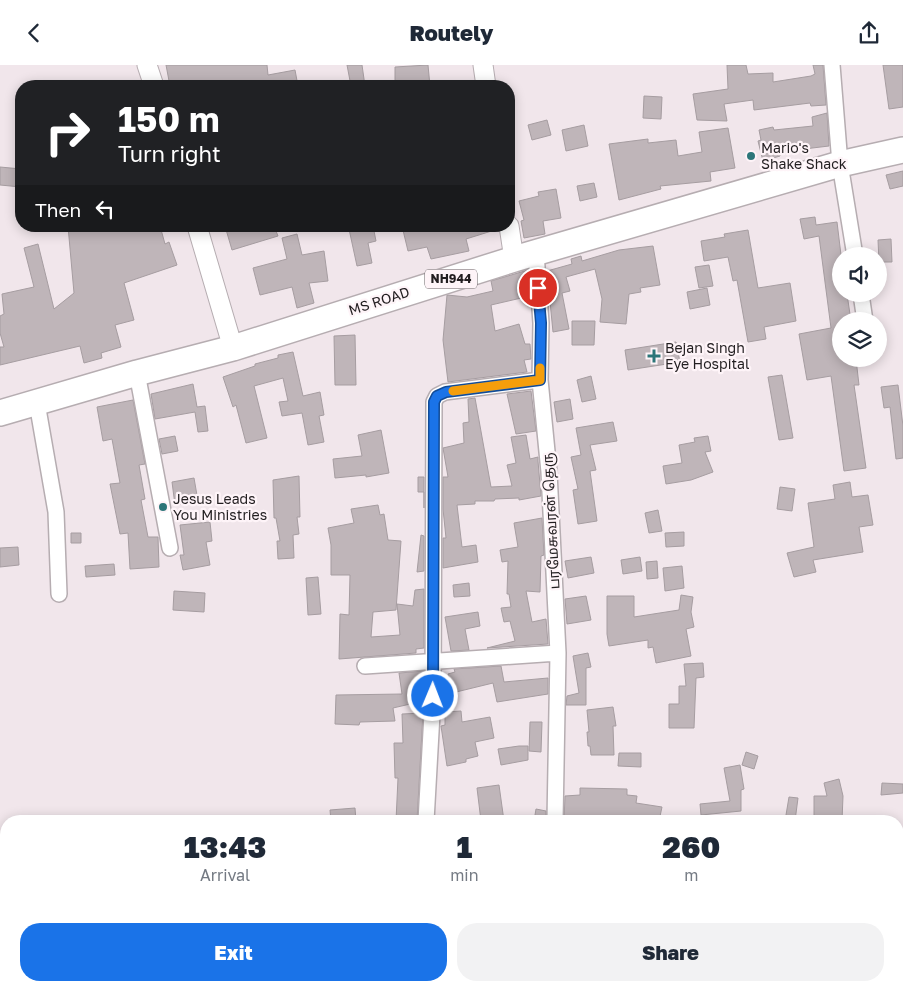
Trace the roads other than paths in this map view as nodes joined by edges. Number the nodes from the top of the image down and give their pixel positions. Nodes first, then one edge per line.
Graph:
1 (147, 65) edge
2 (483, 65) edge
3 (832, 65) edge
4 (152, 80) edge
5 (485, 80) edge
6 (903, 150) edge
7 (840, 164) junction
8 (199, 232) edge
9 (512, 232) edge
10 (854, 247) edge
11 (525, 256) junction
12 (233, 348) junction
13 (137, 373) junction
14 (540, 380) junction
15 (37, 403) junction
16 (0, 413) edge
17 (170, 548) dead end
18 (59, 595) dead end
19 (558, 653) junction
20 (433, 662) junction
21 (365, 666) dead end
22 (426, 815) edge
23 (555, 815) edge

1 - 4 street
2 - 5 street
3 - 7 street
6 - 7 highway, MS ROAD / NH944
7 - 10 street
7 - 11 highway, MS ROAD / NH944
8 - 12 street
9 - 11 street
11 - 12 highway, MS ROAD / NH944
11 - 14 street, பரமேசுவரன் தெரு
12 - 13 highway, MS ROAD / NH944
13 - 15 highway, MS ROAD / NH944
13 - 17 street
14 - 19 street, பரமேசுவரன் தெரு
14 - 20 street
15 - 16 highway, MS ROAD / NH944
15 - 18 street
19 - 20 street
19 - 23 street, பரமேசுவரன் தெரு
20 - 21 street
20 - 22 street

